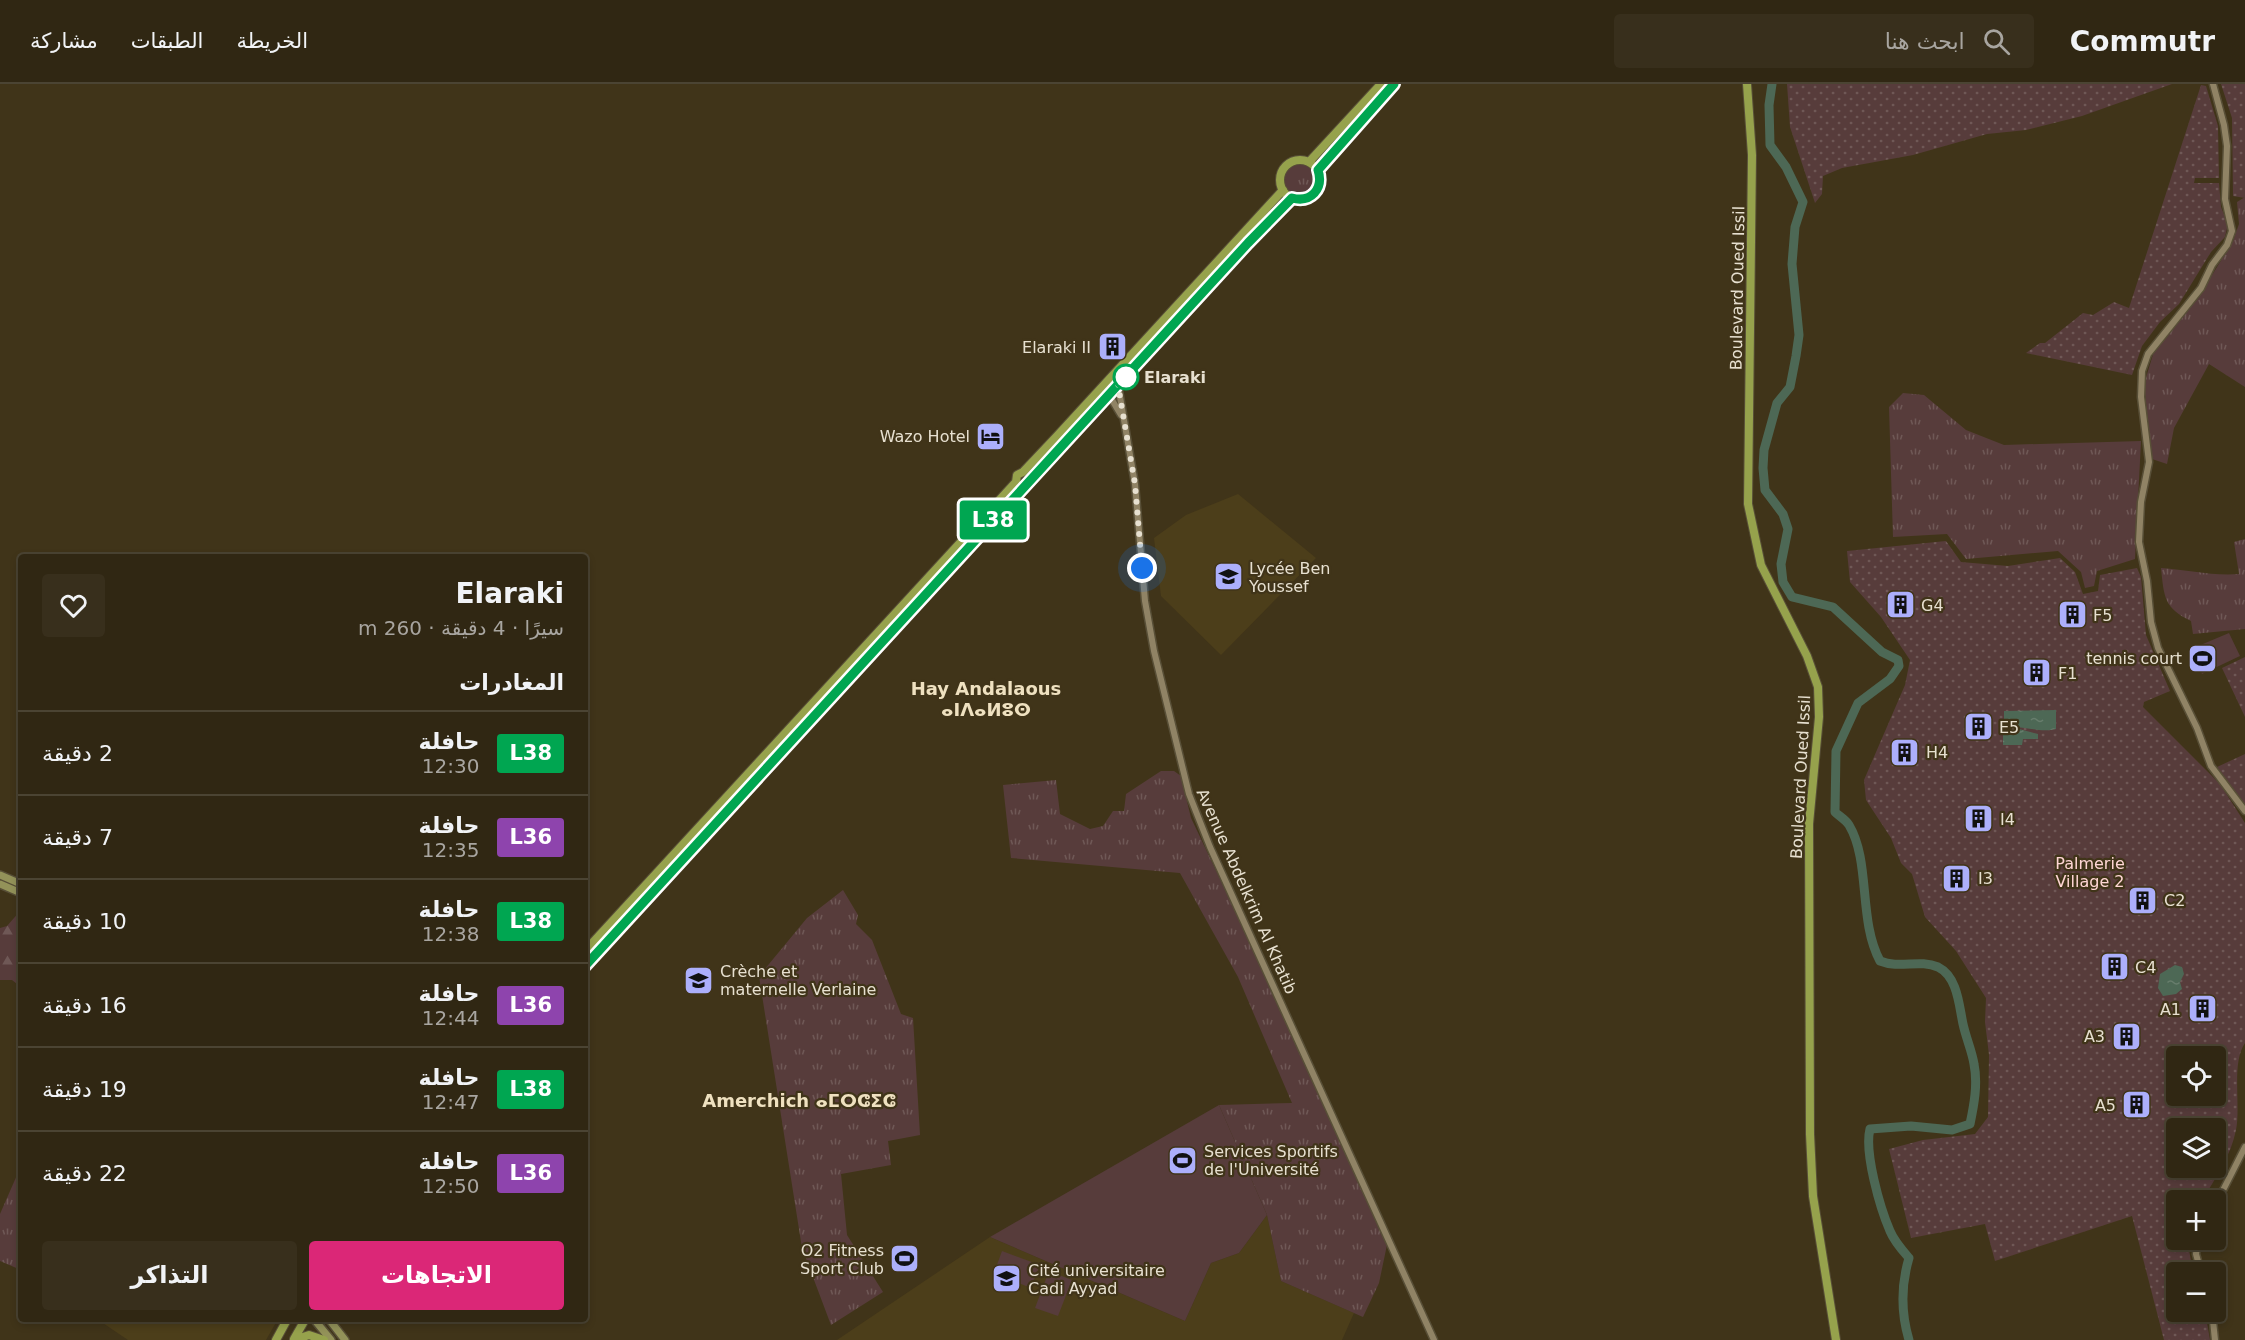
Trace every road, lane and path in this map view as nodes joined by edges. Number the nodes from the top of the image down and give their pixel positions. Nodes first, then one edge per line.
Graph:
1 (1381, 84) edge
2 (1394, 84) edge
3 (1747, 84) edge
4 (2213, 84) edge
5 (1309, 162) junction
6 (1318, 170) junction
7 (1283, 190) junction
8 (1292, 198) junction
9 (1118, 385) junction
10 (1109, 395) junction
11 (1121, 415) junction
12 (1023, 472) junction
13 (1031, 480) junction
14 (1019, 485) junction
15 (2245, 811) edge
16 (0, 875) edge
17 (18, 883) edge
18 (0, 884) edge
19 (18, 892) edge
20 (588, 948) edge
21 (588, 963) edge
22 (2245, 1147) edge
23 (2224, 1190) edge
24 (281, 1322) edge
25 (286, 1322) edge
26 (304, 1322) edge
27 (316, 1322) edge
28 (331, 1322) edge
29 (2213, 1322) edge
30 (277, 1339) edge
31 (293, 1340) edge
32 (324, 1340) edge
33 (331, 1340) edge
34 (345, 1340) edge
35 (1434, 1340) edge
36 (1836, 1340) edge
37 (2215, 1340) edge

1 - 5 main road
2 - 6 main road
3 - 36 main road, Boulevard Oued Issil
4 - 15 street
5 - 6 main road
5 - 7 main road
6 - 8 main road
7 - 8 main road
7 - 12 main road
8 - 9 main road
9 - 10 main road
9 - 11 street, Avenue Abdelkrim Al Khatib
10 - 11 street, Avenue Abdelkrim Al Khatib
10 - 13 main road
11 - 35 street, Avenue Abdelkrim Al Khatib
12 - 13 main road
12 - 14 main road
13 - 14 main road
14 - 20 main road
14 - 21 main road
16 - 17 main road
18 - 19 main road
22 - 23 street
24 - 30 main road
25 - 30 main road
26 - 31 main road
27 - 33 main road
28 - 34 main road
29 - 37 street
31 - 32 main road

